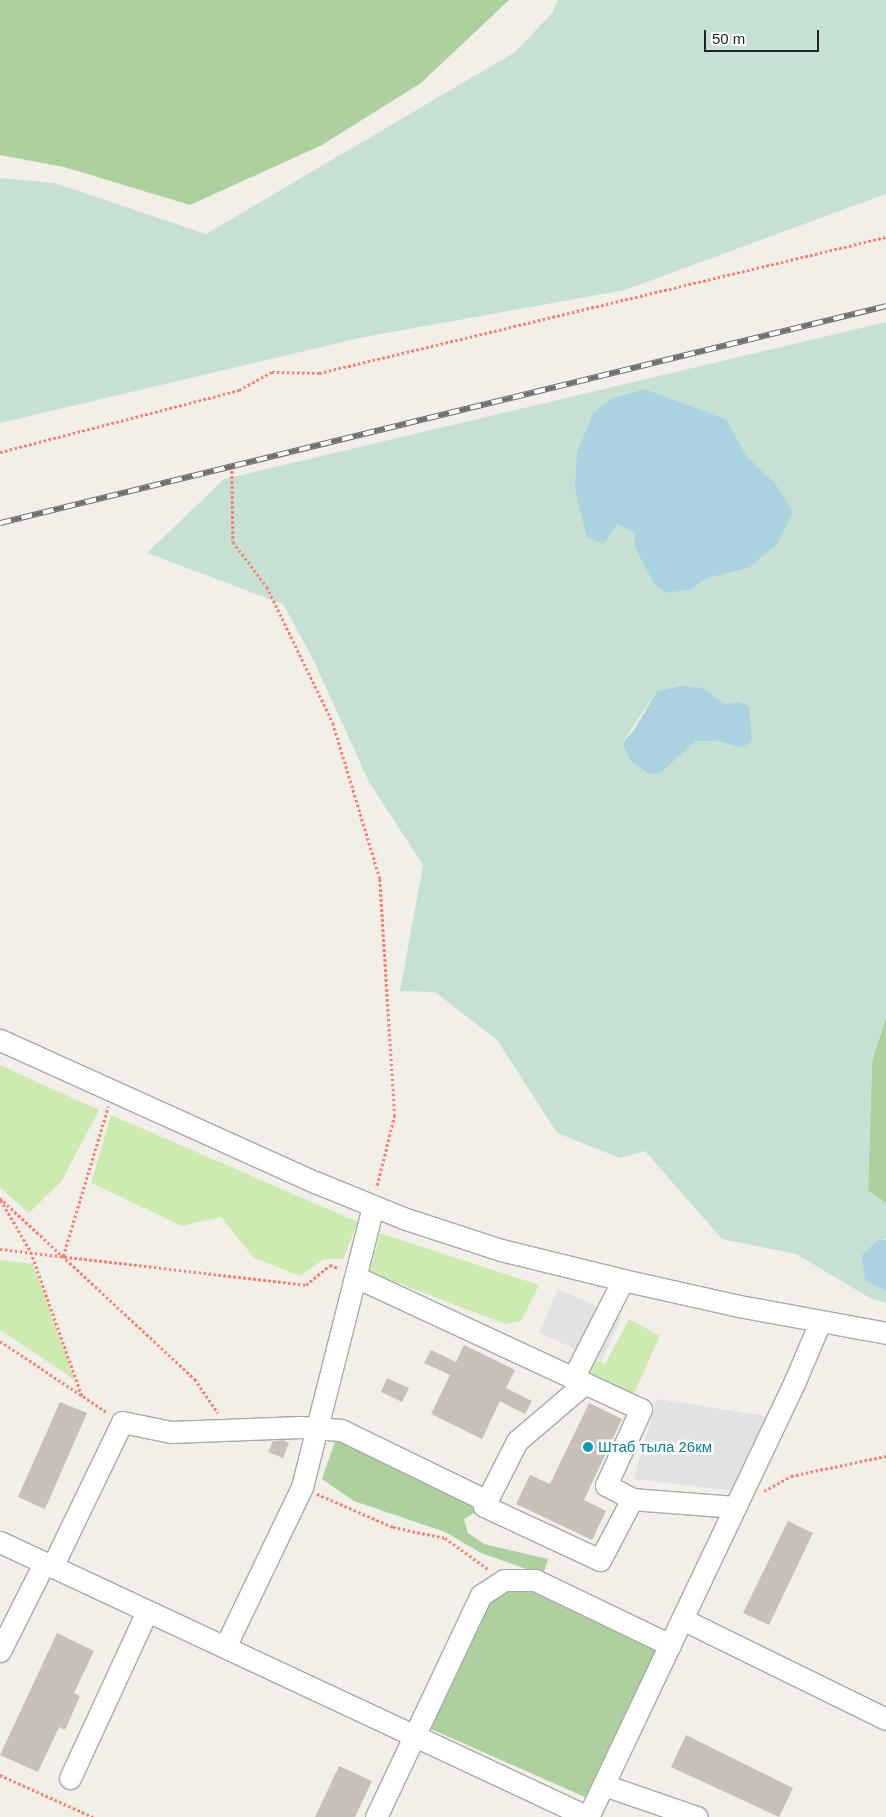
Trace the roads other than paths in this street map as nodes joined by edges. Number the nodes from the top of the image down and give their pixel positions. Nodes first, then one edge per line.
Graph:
1 (0, 1040) edge
2 (372, 1206) junction
3 (356, 1277) junction
4 (623, 1280) junction
5 (820, 1322) junction
6 (886, 1333) edge
7 (579, 1381) junction
8 (316, 1428) junction
9 (632, 1499) junction
10 (487, 1500) junction
11 (735, 1507) junction
12 (0, 1542) edge
13 (48, 1565) junction
14 (148, 1612) junction
15 (682, 1619) junction
16 (670, 1646) junction
17 (224, 1647) junction
18 (0, 1651) edge
19 (886, 1719) edge
20 (412, 1735) junction
21 (70, 1778) dead end
22 (604, 1785) junction
23 (376, 1817) edge
24 (588, 1817) edge
25 (697, 1817) edge

1 - 2 street
2 - 3 street
2 - 4 street
3 - 7 street
3 - 8 street
4 - 5 street
4 - 7 street
5 - 6 street
5 - 11 street
7 - 9 street
7 - 10 street
8 - 10 street
8 - 13 street
8 - 17 street
9 - 10 street
9 - 11 street
11 - 15 street
12 - 13 street
13 - 14 street
13 - 18 street
14 - 17 street
14 - 21 street
15 - 16 street
15 - 19 street
16 - 20 street
16 - 22 street
17 - 20 street
20 - 23 street
20 - 24 street
22 - 24 street
22 - 25 street

